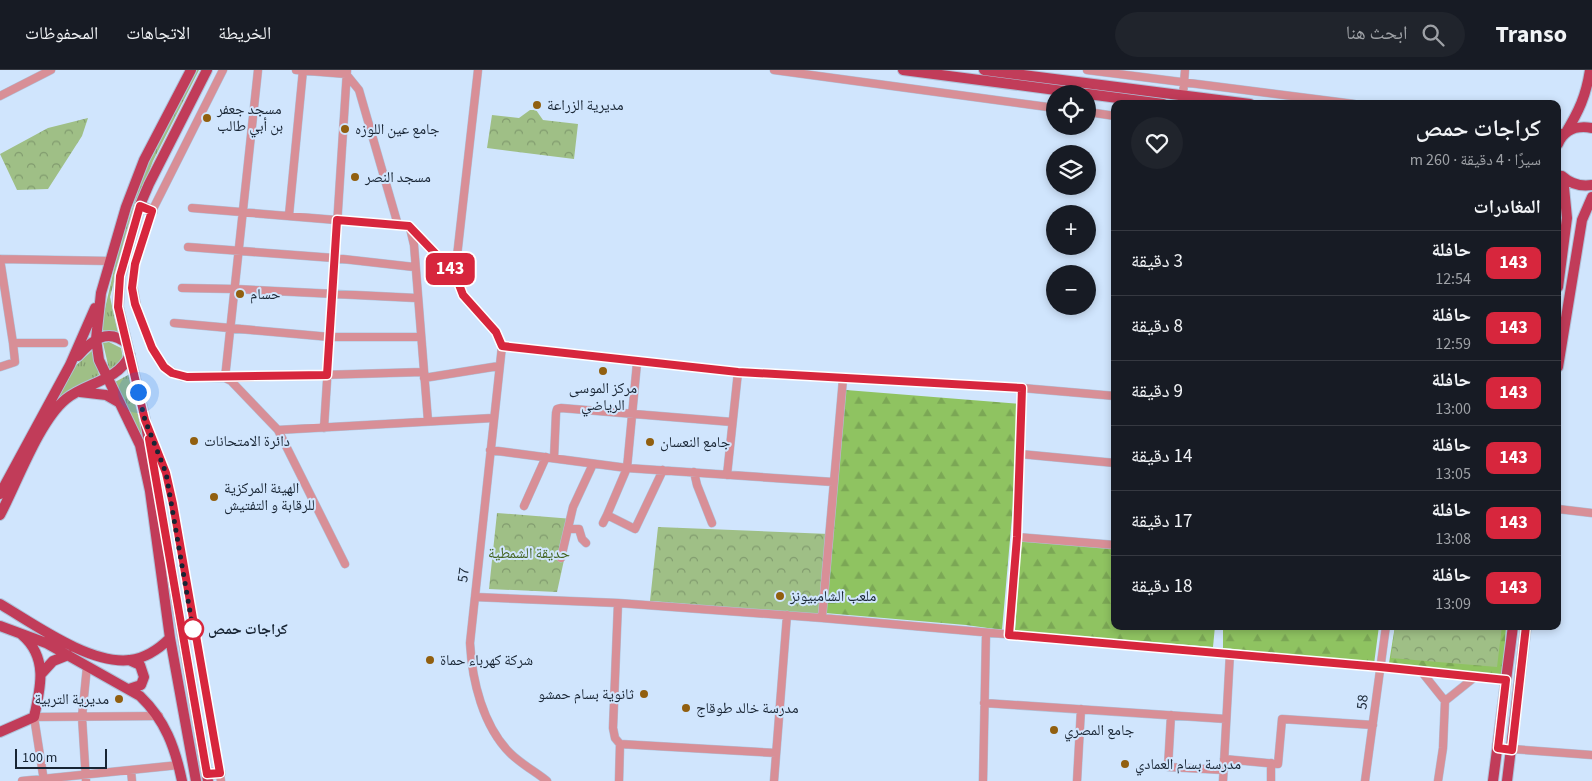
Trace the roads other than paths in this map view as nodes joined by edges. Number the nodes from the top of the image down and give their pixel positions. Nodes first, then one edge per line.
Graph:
1 (52, 70) edge
2 (191, 70) edge
3 (207, 70) edge
4 (223, 70) edge
5 (258, 70) edge
6 (296, 70) edge
7 (303, 70) edge
8 (478, 70) edge
9 (774, 70) edge
10 (903, 70) edge
11 (984, 70) edge
12 (1088, 70) edge
13 (1185, 70) edge
14 (1590, 70) edge
15 (347, 72) edge
16 (1184, 81) junction
17 (1046, 89) edge
18 (1183, 94) junction
19 (1096, 95) edge
20 (0, 96) edge
21 (1133, 100) edge
22 (1223, 100) edge
23 (1324, 100) edge
24 (1046, 107) edge
25 (1096, 113) edge
26 (1111, 115) edge
27 (1592, 128) edge
28 (1561, 134) edge
29 (1561, 175) edge
30 (1561, 185) edge
31 (1592, 185) edge
32 (1592, 197) edge
33 (140, 206) junction
34 (192, 208) dead end
35 (152, 211) junction
36 (243, 211) junction
37 (289, 216) junction
38 (337, 220) junction
39 (398, 225) junction
40 (409, 226) junction
41 (188, 247) dead end
42 (239, 250) junction
43 (334, 258) junction
44 (0, 260) edge
45 (110, 262) junction
46 (1561, 264) edge
47 (414, 267) junction
48 (455, 274) junction
49 (182, 288) dead end
50 (235, 289) junction
51 (100, 293) junction
52 (332, 295) junction
53 (416, 298) junction
54 (174, 323) dead end
55 (230, 328) junction
56 (330, 337) junction
57 (420, 337) junction
58 (96, 339) junction
59 (13, 343) junction
60 (64, 343) dead end
61 (127, 344) junction
62 (502, 346) junction
63 (1561, 349) edge
64 (130, 355) junction
65 (638, 363) junction
66 (70, 365) junction
67 (0, 366) edge
68 (499, 366) junction
69 (738, 372) junction
70 (327, 375) junction
71 (424, 375) junction
72 (107, 378) junction
73 (225, 378) junction
74 (843, 379) junction
75 (1022, 388) junction
76 (79, 392) junction
77 (1111, 396) edge
78 (120, 403) junction
79 (632, 415) junction
80 (493, 418) junction
81 (145, 420) junction
82 (428, 422) junction
83 (732, 422) junction
84 (324, 428) junction
85 (278, 430) junction
86 (490, 450) junction
87 (1020, 454) junction
88 (550, 458) junction
89 (1111, 463) edge
90 (593, 464) junction
91 (628, 468) junction
92 (663, 470) junction
93 (694, 472) junction
94 (727, 475) junction
95 (833, 482) junction
96 (0, 494) edge
97 (524, 506) dead end
98 (1561, 509) edge
99 (1592, 513) edge
100 (0, 515) edge
101 (607, 515) junction
102 (602, 523) dead end
103 (712, 523) dead end
104 (568, 529) junction
105 (1017, 537) junction
106 (586, 543) dead end
107 (1111, 545) edge
108 (561, 558) dead end
109 (345, 564) dead end
110 (475, 597) junction
111 (618, 603) junction
112 (0, 604) edge
113 (788, 615) junction
114 (822, 618) junction
115 (0, 626) edge
116 (1385, 630) edge
117 (1512, 630) edge
118 (1526, 630) edge
119 (18, 631) junction
120 (986, 634) junction
121 (1009, 635) junction
122 (170, 638) junction
123 (1230, 653) junction
124 (68, 655) junction
125 (129, 660) junction
126 (87, 666) junction
127 (1380, 667) junction
128 (1420, 671) junction
129 (42, 673) junction
130 (1475, 677) junction
131 (1506, 680) junction
132 (129, 689) junction
133 (1445, 701) junction
134 (984, 703) junction
135 (1081, 710) junction
136 (1171, 715) junction
137 (82, 716) junction
138 (159, 716) junction
139 (34, 717) junction
140 (1226, 719) junction
141 (1374, 725) junction
142 (0, 732) edge
143 (620, 744) junction
144 (1498, 748) junction
145 (1512, 750) junction
146 (776, 753) junction
147 (1592, 755) edge
148 (1224, 759) junction
149 (1271, 763) junction
150 (179, 765) junction
151 (131, 770) junction
152 (1224, 770) junction
153 (221, 777) edge
154 (85, 778) edge
155 (208, 778) edge
156 (44, 780) edge
157 (22, 781) edge
158 (132, 781) edge
159 (182, 781) edge
160 (196, 781) edge
161 (548, 781) edge
162 (619, 781) edge
163 (774, 781) edge
164 (983, 781) edge
165 (1077, 781) edge
166 (1223, 781) edge
167 (1271, 781) edge
168 (1365, 781) edge
169 (1438, 781) edge
170 (1493, 781) edge
171 (1507, 781) edge

1 - 20 street
2 - 45 main road
3 - 33 main road
4 - 35 street
5 - 36 street
6 - 7 street
7 - 15 street
7 - 37 street
8 - 48 street
9 - 24 street
10 - 17 main road
11 - 18 main road
12 - 16 street
13 - 16 street
14 - 28 main road
15 - 38 street
15 - 39 street
16 - 18 street
16 - 23 street
18 - 22 main road
19 - 21 main road
25 - 26 street
27 - 28 main road
29 - 31 main road
30 - 46 main road
32 - 63 main road
33 - 35 main road
33 - 61 main road
34 - 36 street
35 - 73 street
36 - 37 street
36 - 42 street
37 - 38 street
38 - 39 street
38 - 43 street
39 - 40 street
40 - 47 street
40 - 48 street
41 - 42 street
42 - 43 street
42 - 50 street
43 - 47 street
43 - 52 street
44 - 45 street
44 - 59 street
45 - 51 main road
47 - 53 street
48 - 62 street
49 - 50 street
50 - 52 street
50 - 55 street
51 - 58 main road
51 - 66 main road
52 - 53 street
52 - 56 street
53 - 57 street
54 - 55 street
55 - 56 street
55 - 73 street
56 - 57 street
56 - 70 street
57 - 71 street
58 - 61 main road
58 - 66 main road
58 - 72 main road
59 - 60 street
59 - 67 street
61 - 64 main road
62 - 65 street
62 - 68 street, 57
64 - 72 main road
64 - 81 main road
65 - 69 street
65 - 79 street
66 - 96 main road
68 - 71 street
68 - 80 street, 57
69 - 74 street
69 - 83 street
70 - 71 street
70 - 73 street
70 - 84 street
71 - 82 street
72 - 76 main road
72 - 78 main road
73 - 85 street
74 - 75 street
74 - 95 street
75 - 77 street
75 - 87 street
76 - 78 main road
76 - 100 main road
78 - 122 main road
79 - 83 street
79 - 88 street
79 - 91 street
80 - 82 street
80 - 86 street, 57
81 - 153 street
81 - 155 main road
82 - 84 street
83 - 94 street
84 - 85 street
85 - 109 street
86 - 88 street
86 - 110 street, 57
87 - 89 street
87 - 105 street
88 - 90 street
88 - 97 street
90 - 91 street
90 - 104 street
91 - 92 street
91 - 101 street
92 - 93 street
92 - 101 street
93 - 94 street
93 - 103 street
94 - 95 street
95 - 114 street
98 - 99 street
101 - 102 street
104 - 106 street
104 - 108 street
105 - 107 street
105 - 121 street
110 - 111 street
110 - 161 street, 57
111 - 113 street
111 - 143 street
112 - 125 main road
113 - 114 street
113 - 146 street
114 - 120 street
115 - 119 main road
116 - 127 street, 58
117 - 131 main road
118 - 145 main road
119 - 124 main road
119 - 129 main road
120 - 121 street
120 - 134 street
121 - 123 street
122 - 125 main road
122 - 160 main road
123 - 127 street
123 - 140 street
124 - 126 main road
124 - 129 main road
125 - 132 main road
126 - 132 main road
126 - 137 street
127 - 128 street
127 - 141 street, 58
128 - 130 street
128 - 133 street
129 - 139 main road
130 - 131 street
130 - 133 street
131 - 144 main road
132 - 138 main road
133 - 169 street
134 - 135 street
134 - 164 street
135 - 136 street
135 - 165 street
136 - 140 street
136 - 152 street
137 - 138 street
137 - 139 street
137 - 154 street
138 - 150 main road
139 - 142 main road
139 - 156 street
140 - 148 street
141 - 149 street
141 - 168 street, 58
143 - 146 street
143 - 162 street
144 - 145 street
144 - 170 main road
145 - 147 street
145 - 171 main road
146 - 163 street
148 - 149 street
148 - 152 street
149 - 167 street
150 - 151 street
150 - 159 main road
151 - 154 street
151 - 158 street
152 - 166 street
153 - 155 main road
154 - 156 street
156 - 157 street

